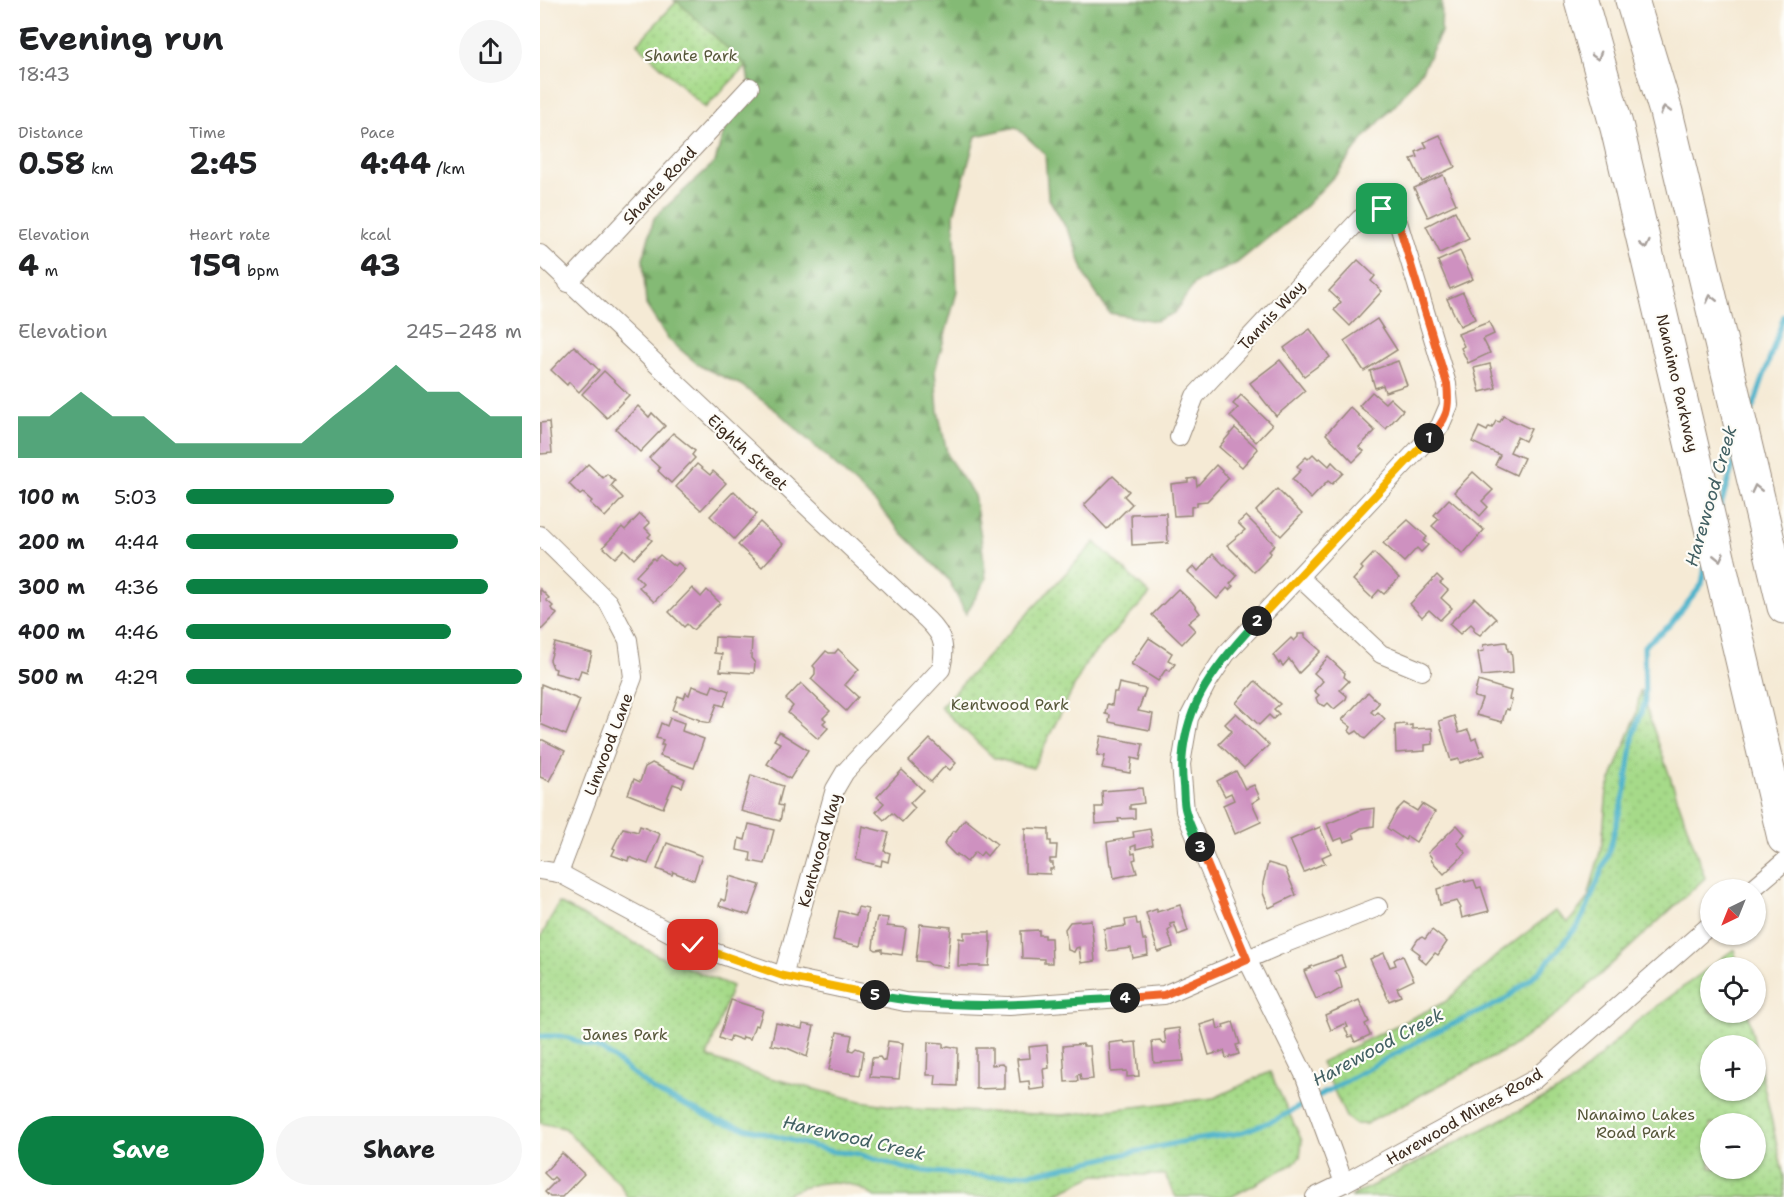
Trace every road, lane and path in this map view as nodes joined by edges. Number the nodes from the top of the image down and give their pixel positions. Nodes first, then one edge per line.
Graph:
1 (1581, 0) edge
2 (1632, 0) edge
3 (750, 87) dead end
4 (540, 254) edge
5 (568, 283) junction
6 (1179, 437) dead end
7 (540, 535) edge
8 (1299, 577) junction
9 (1784, 607) edge
10 (945, 655) joint
11 (1422, 671) dead end
12 (1784, 838) edge
13 (1784, 862) edge
14 (540, 870) edge
15 (559, 873) junction
16 (1764, 879) edge
17 (1378, 907) dead end
18 (1700, 934) edge
19 (1247, 959) junction
20 (783, 976) junction
21 (1344, 1183) junction
22 (1315, 1197) edge

1 -> 12 highway, Nanaimo Parkway
9 -> 2 highway
3 - 5 street, Shante Road
4 - 5 street, Eighth Street
5 - 10 street, Eighth Street
6 - 8 street, Tannis Way
7 - 15 street, Linwood Lane
8 - 11 street
8 - 19 street
10 - 20 street, Kentwood Way
13 - 16 street
14 - 15 street
15 - 20 street
17 - 19 street
18 - 21 street, Harewood Mines Road
19 - 20 street
19 - 21 street
21 - 22 street, Harewood Mines Road

